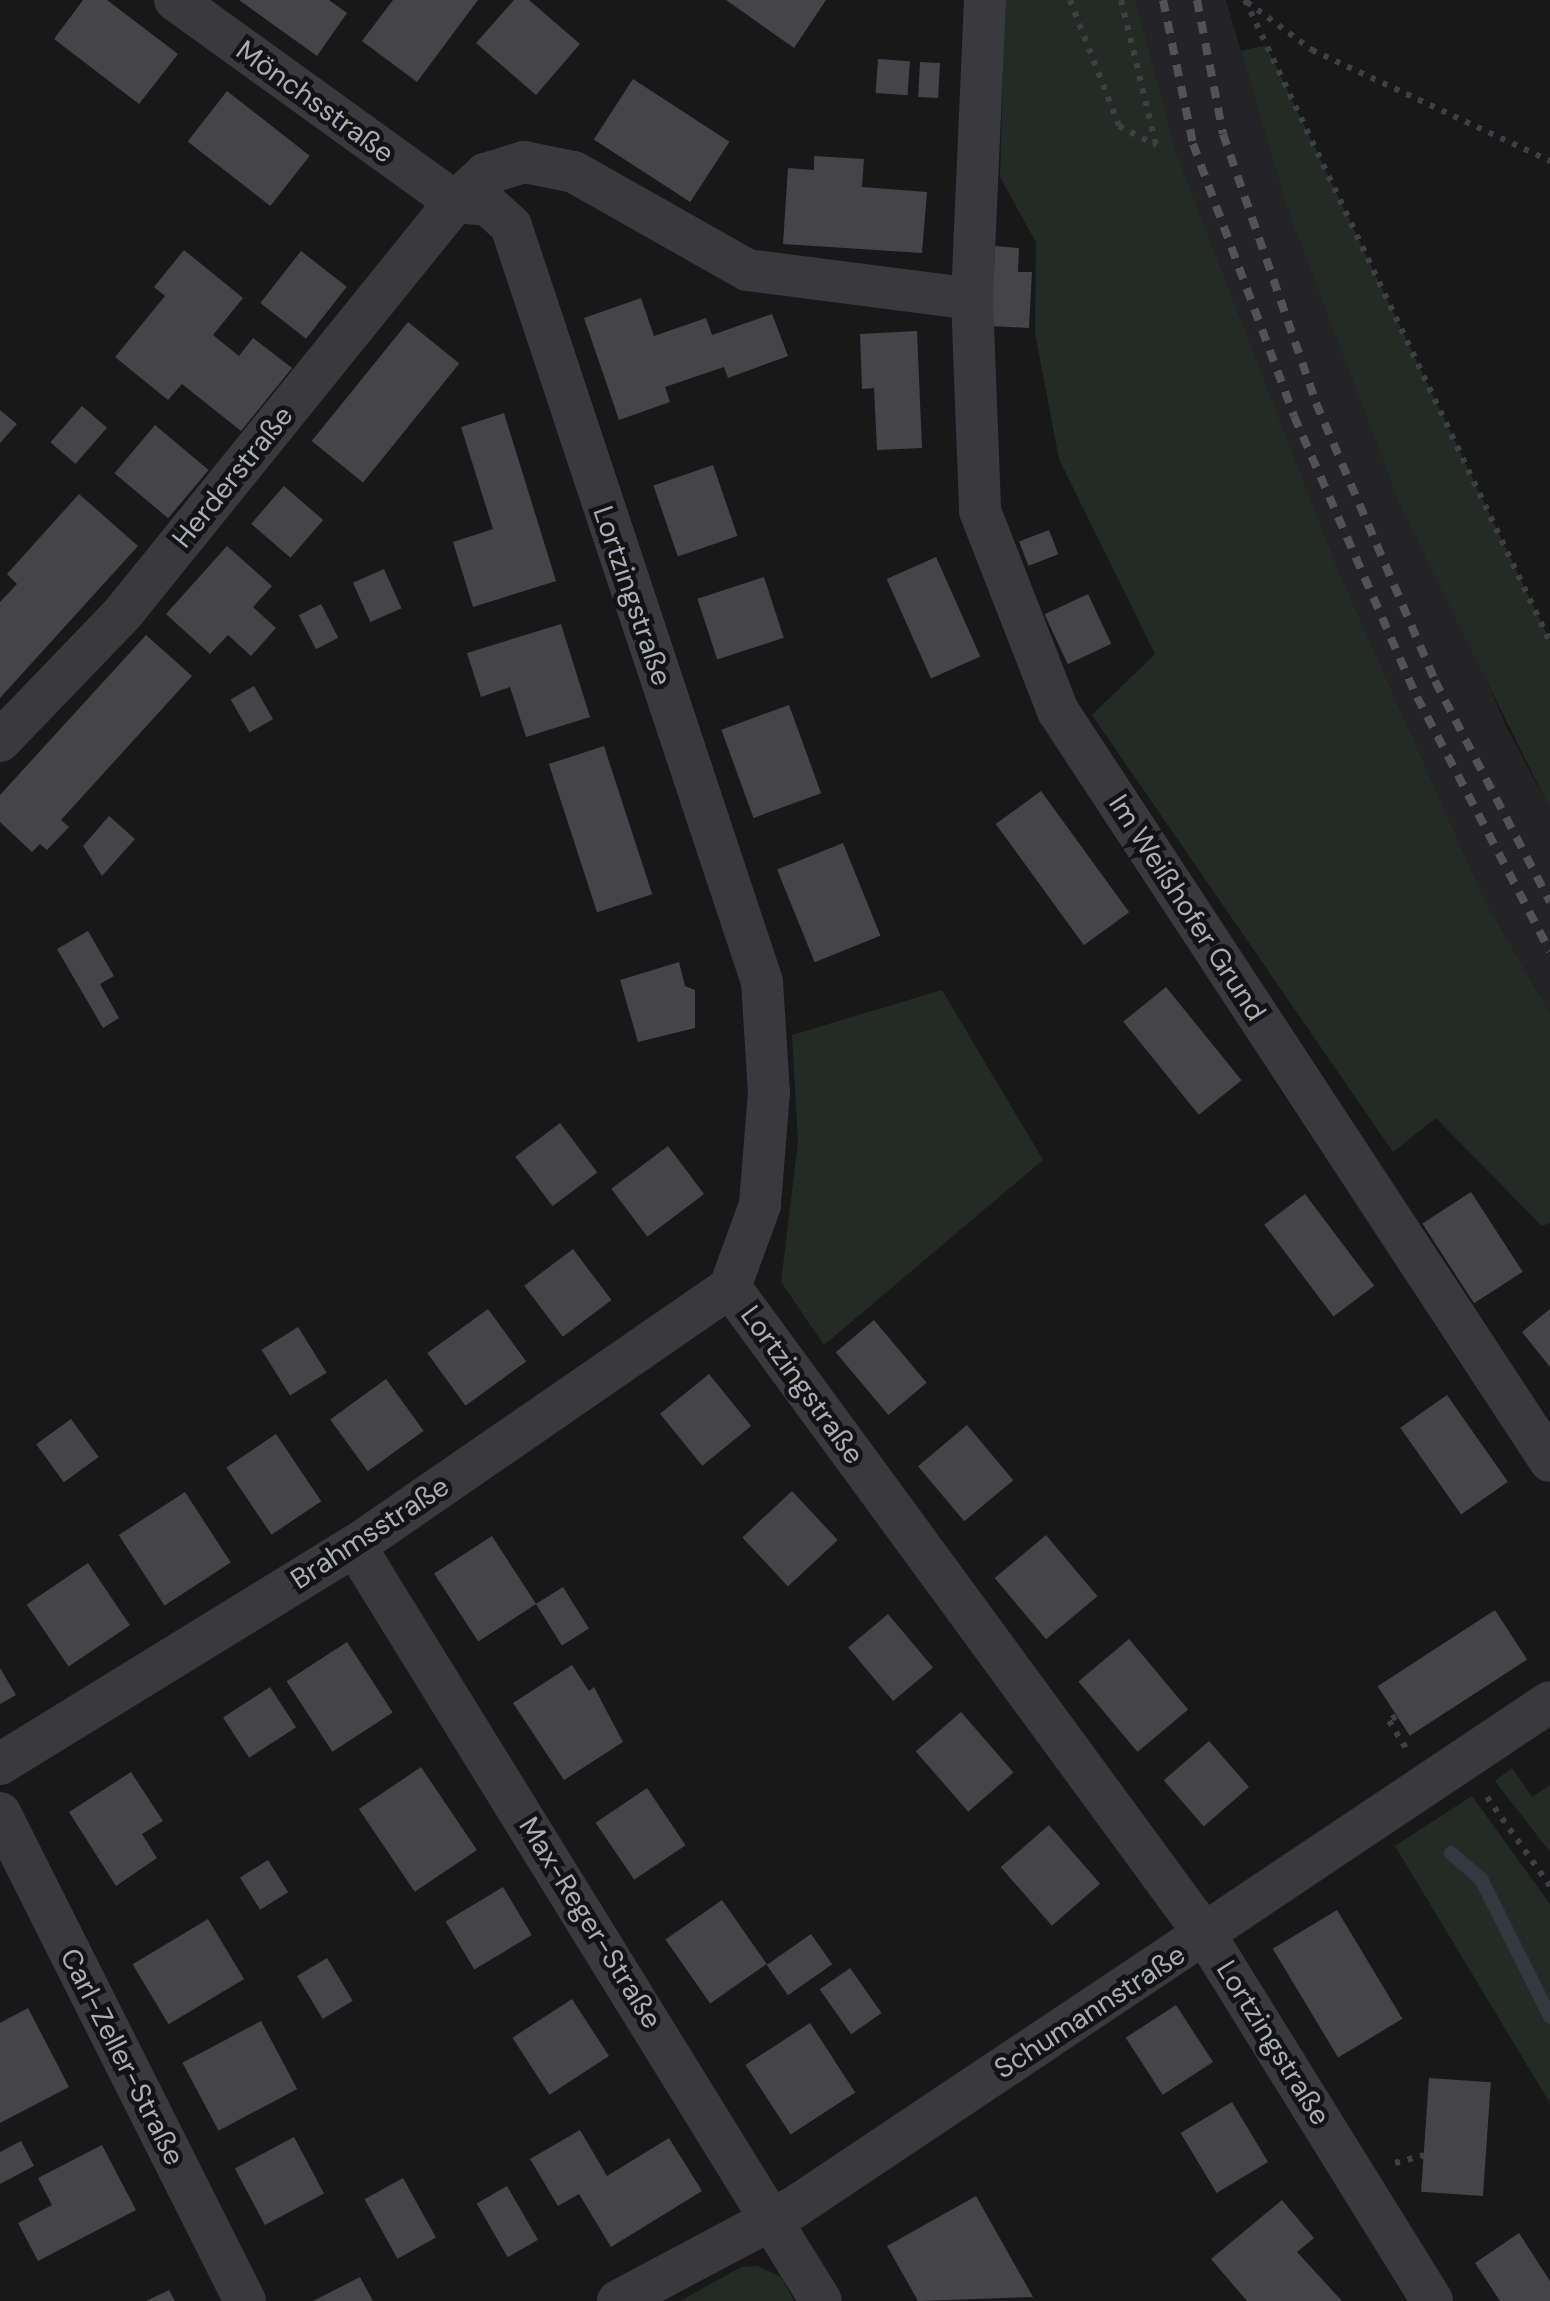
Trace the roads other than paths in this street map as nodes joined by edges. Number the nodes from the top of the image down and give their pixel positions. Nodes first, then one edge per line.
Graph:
1 (175, 0) edge
2 (985, 0) edge
3 (455, 202) junction
4 (972, 299) junction
5 (0, 741) edge
6 (730, 1287) junction
7 (1550, 1461) edge
8 (356, 1546) junction
9 (1550, 1702) edge
10 (0, 1764) edge
11 (0, 1813) edge
12 (1206, 1936) junction
13 (774, 2219) junction
14 (245, 2301) edge
15 (618, 2301) edge
16 (821, 2301) edge
17 (1432, 2301) edge

1 - 3 street, Mönchsstraße
2 - 4 street, Im Weißhofer Grund
3 - 4 street
3 - 5 street, Herderstraße
3 - 6 street, Lortzingstraße
4 - 7 street, Im Weißhofer Grund
6 - 8 street, Brahmsstraße
6 - 12 street, Lortzingstraße
8 - 10 street, Brahmsstraße
8 - 13 street, Max-Reger-Straße
9 - 12 street, Schumannstraße
11 - 14 street, Carl-Zeller-Straße
12 - 13 street, Schumannstraße
12 - 17 street, Lortzingstraße
13 - 15 street, Schumannstraße
13 - 16 street, Max-Reger-Straße

